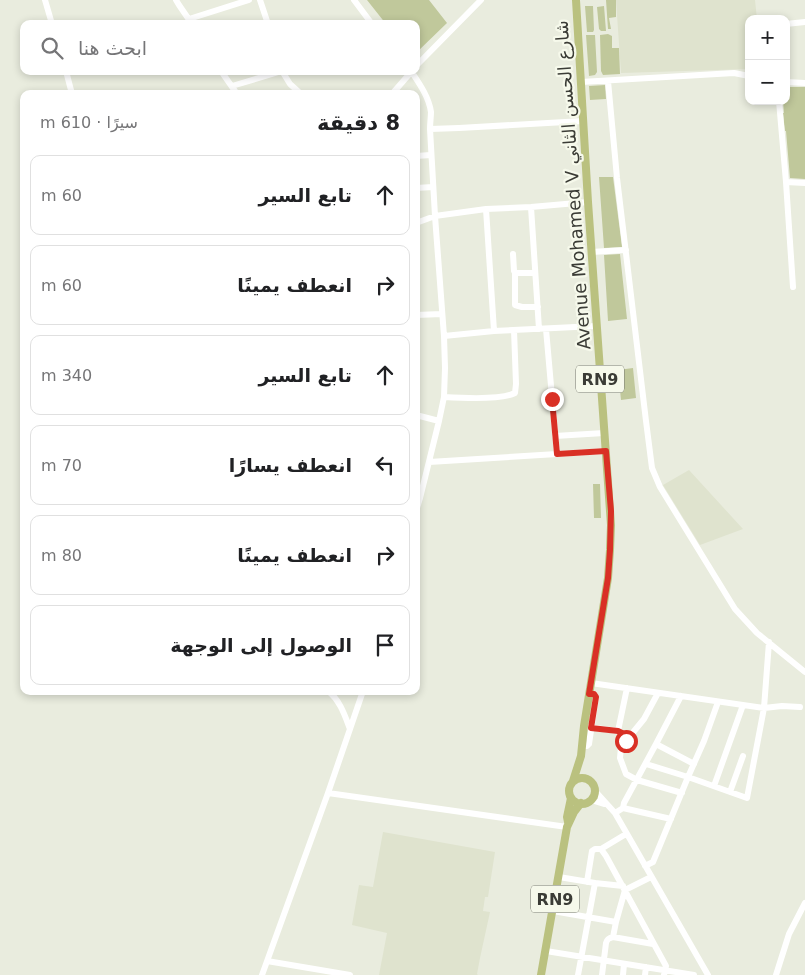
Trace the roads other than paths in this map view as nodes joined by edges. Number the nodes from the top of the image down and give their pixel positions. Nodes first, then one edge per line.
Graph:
1 (45, 0) edge
2 (176, 0) edge
3 (249, 0) edge
4 (260, 0) edge
5 (354, 0) edge
6 (481, 0) edge
7 (576, 0) edge
8 (51, 20) edge
9 (189, 20) edge
10 (193, 20) edge
11 (267, 20) edge
12 (369, 20) edge
13 (805, 22) edge
14 (790, 24) edge
15 (420, 62) edge
16 (67, 75) edge
17 (224, 75) edge
18 (269, 75) edge
19 (284, 75) edge
20 (409, 75) edge
21 (414, 75) edge
22 (745, 75) edge
23 (608, 81) junction
24 (581, 82) junction
25 (790, 82) edge
26 (805, 83) edge
27 (232, 86) junction
28 (71, 90) edge
29 (234, 90) edge
30 (297, 90) edge
31 (395, 90) edge
32 (779, 105) edge
33 (583, 120) junction
34 (430, 129) junction
35 (431, 155) junction
36 (420, 156) edge
37 (786, 182) junction
38 (805, 183) edge
39 (433, 187) junction
40 (420, 188) edge
41 (588, 202) junction
42 (531, 207) junction
43 (486, 209) junction
44 (435, 216) junction
45 (420, 222) edge
46 (626, 250) junction
47 (592, 252) junction
48 (514, 254) dead end
49 (515, 273) junction
50 (535, 273) junction
51 (793, 287) dead end
52 (538, 307) junction
53 (442, 314) junction
54 (420, 316) edge
55 (596, 326) junction
56 (542, 329) junction
57 (514, 330) junction
58 (494, 331) junction
59 (444, 336) junction
60 (444, 397) junction
61 (420, 416) edge
62 (439, 421) junction
63 (604, 433) junction
64 (555, 436) junction
65 (606, 451) junction
66 (557, 454) junction
67 (429, 462) junction
68 (420, 491) edge
69 (769, 642) junction
70 (805, 672) edge
71 (591, 683) junction
72 (627, 688) junction
73 (658, 693) junction
74 (333, 695) edge
75 (362, 695) edge
76 (681, 696) junction
77 (718, 702) junction
78 (743, 705) junction
79 (800, 707) dead end
80 (764, 708) junction
81 (587, 727) junction
82 (350, 729) junction
83 (618, 731) junction
84 (626, 741) junction
85 (656, 744) junction
86 (581, 756) junction
87 (743, 756) dead end
88 (646, 764) junction
89 (694, 764) junction
90 (688, 777) junction
91 (587, 779) junction
92 (636, 780) junction
93 (573, 781) junction
94 (714, 786) junction
95 (594, 792) junction
96 (730, 792) junction
97 (328, 793) junction
98 (682, 793) junction
99 (571, 798) junction
100 (591, 800) junction
101 (581, 804) junction
102 (606, 805) junction
103 (623, 808) junction
104 (615, 813) junction
105 (671, 819) junction
106 (568, 826) junction
107 (626, 834) junction
108 (601, 849) junction
109 (645, 866) junction
110 (559, 877) junction
111 (651, 877) junction
112 (586, 882) junction
113 (595, 883) junction
114 (624, 888) junction
115 (805, 903) edge
116 (553, 912) junction
117 (589, 918) junction
118 (616, 922) junction
119 (613, 937) junction
120 (653, 944) junction
121 (546, 951) junction
122 (582, 957) junction
123 (604, 960) junction
124 (267, 962) junction
125 (624, 964) junction
126 (646, 967) junction
127 (665, 973) edge
128 (683, 974) edge
129 (262, 975) edge
130 (350, 975) edge
131 (541, 975) edge
132 (578, 975) edge
133 (602, 975) edge
134 (623, 975) edge
135 (644, 975) edge
136 (694, 975) edge
137 (707, 975) edge
138 (776, 975) edge

1 - 8 street
2 - 9 street
3 - 10 street
4 - 11 street
5 - 12 street
6 - 15 street
7 - 24 main road, Avenue Mohamed V شارع الحسن الثاني / RN9
13 - 14 street
16 - 28 street
17 - 27 street
18 - 27 street
19 - 30 street
20 - 31 street
21 - 34 street
22 - 23 street
23 - 24 street
23 - 46 street
24 - 33 main road, Avenue Mohamed V شارع الحسن الثاني / RN9
25 - 26 street
27 - 29 street
32 - 37 street
33 - 34 street
33 - 41 main road, Avenue Mohamed V شارع الحسن الثاني / RN9
34 - 35 street
35 - 36 street
35 - 39 street
37 - 38 street
37 - 51 street
39 - 40 street
39 - 44 street
41 - 42 street
41 - 47 main road, Avenue Mohamed V شارع الحسن الثاني / RN9
42 - 43 street
42 - 50 street
43 - 44 street
43 - 58 street
44 - 45 street
44 - 53 street
46 - 47 street
46 - 69 street
47 - 55 main road, Avenue Mohamed V شارع الحسن الثاني / RN9
48 - 49 street
49 - 50 street
49 - 52 street
50 - 52 street
52 - 56 street
53 - 54 street
53 - 59 street
55 - 56 street
55 - 63 main road, Avenue Mohamed V شارع الحسن الثاني / RN9
56 - 57 street
56 - 64 street
57 - 58 street
57 - 60 street
58 - 59 street
59 - 60 street
60 - 62 street
61 - 62 street
62 - 67 street
63 - 64 street
63 - 65 main road, Avenue Mohamed V شارع الحسن الثاني / RN9
64 - 66 street
65 - 66 street
65 - 71 main road, Avenue Mohamed V شارع الحسن الثاني / RN9
66 - 67 street
67 - 68 street
69 - 70 street
69 - 80 street
71 - 72 street
71 - 81 main road, Avenue Mohamed V شارع الحسن الثاني / RN9
72 - 73 street
72 - 83 street
73 - 76 street
73 - 84 street
74 - 82 street
75 - 82 street
76 - 77 street
76 - 85 street
77 - 78 street
77 - 89 street
78 - 80 street
78 - 94 street
79 - 80 street
80 - 96 street
81 - 83 street
81 - 86 main road, Avenue Mohamed V شارع الحسن الثاني / RN9
82 - 97 street
83 - 84 street
84 - 92 street
85 - 88 street
85 - 89 street
86 - 91 main road, Avenue Mohamed V شارع الحسن الثاني / RN9
86 - 93 main road, Avenue Mohamed V شارع الحسن الثاني / RN9
87 - 96 street
88 - 90 street
88 - 92 street
89 - 90 street
90 - 94 street
90 - 98 street
91 - 93 main road
91 - 95 main road, Avenue Mohamed V شارع الحسن الثاني / RN9
92 - 98 street
92 - 103 street
93 - 99 main road, Avenue Mohamed V شارع الحسن الثاني / RN9
94 - 96 street
95 - 100 main road
95 - 102 street
97 - 106 street
97 - 124 street
98 - 105 street
99 - 101 main road
99 - 106 main road, Avenue Mohamed V شارع الحسن الثاني / RN9
100 - 101 main road
100 - 102 street
101 - 106 main road, Avenue Mohamed V شارع الحسن الثاني / RN9
102 - 104 street
103 - 104 street
103 - 105 street
104 - 107 street
105 - 109 street
106 - 110 main road, Avenue Mohamed V شارع الحسن الثاني / RN9
107 - 108 street
107 - 109 street
108 - 112 street
108 - 114 street
109 - 111 street
110 - 112 street
110 - 116 main road, Avenue Mohamed V شارع الحسن الثاني / RN9
111 - 114 street
111 - 137 street
112 - 113 street
113 - 114 street
113 - 117 street
114 - 118 street
114 - 120 street
115 - 138 street
116 - 117 street
116 - 121 main road, Avenue Mohamed V شارع الحسن الثاني / RN9
117 - 118 street
117 - 122 street
118 - 119 street
119 - 120 street
119 - 123 street
120 - 127 street
121 - 122 street
121 - 131 main road, Avenue Mohamed V شارع الحسن الثاني / RN9
122 - 123 street
122 - 132 street
123 - 125 street
123 - 133 street
124 - 129 street
124 - 130 street
125 - 126 street
125 - 134 street
126 - 127 street
126 - 135 street
127 - 128 street
128 - 136 street

